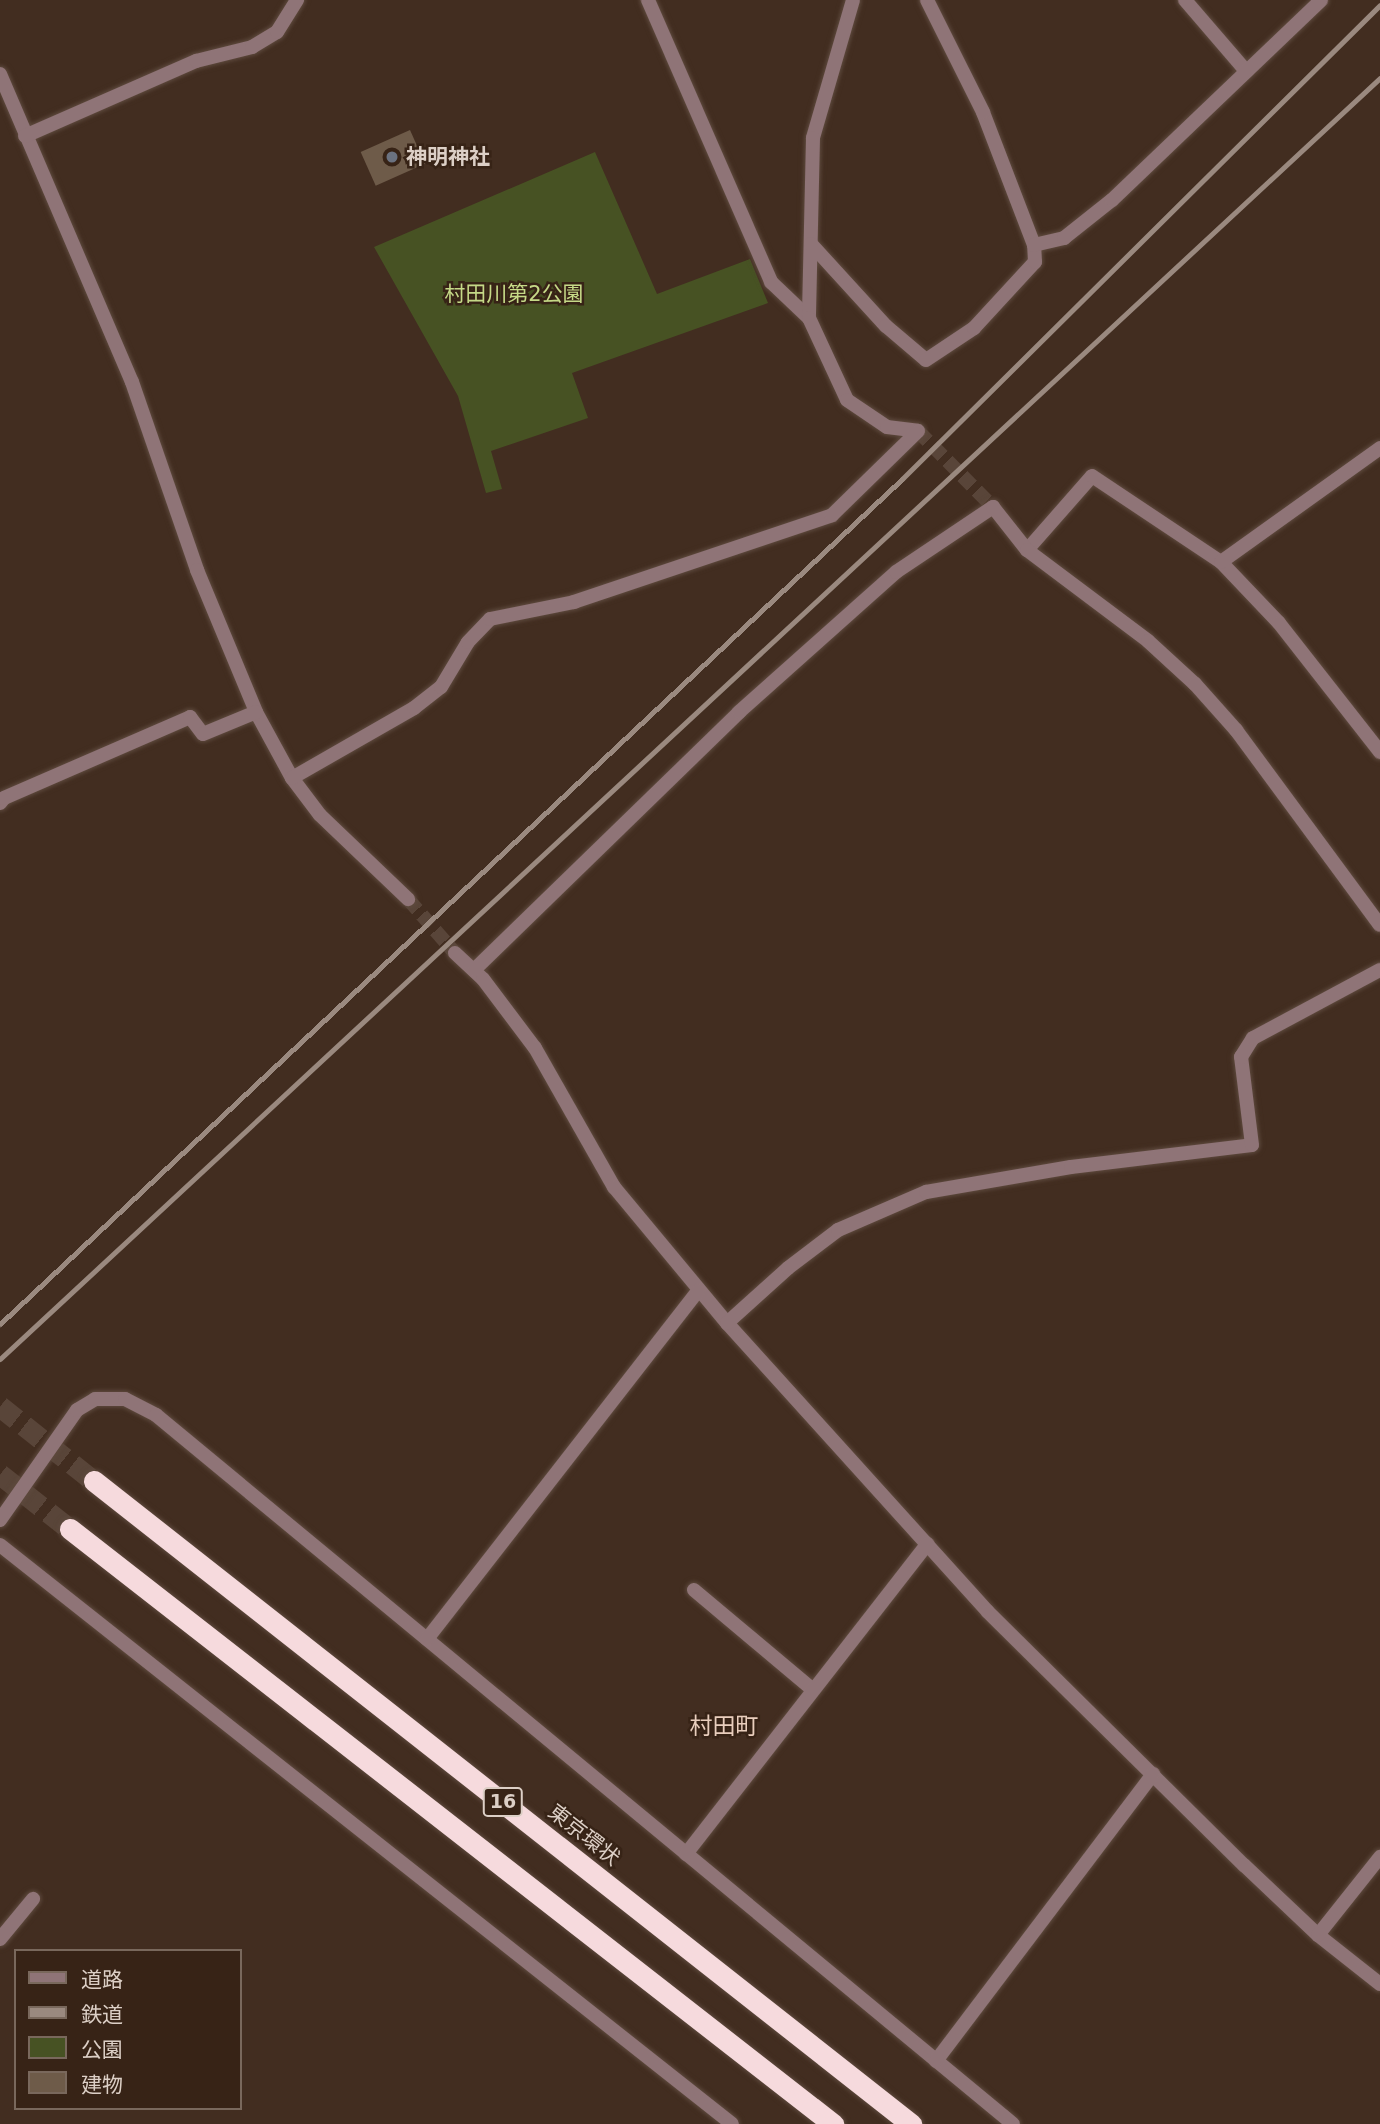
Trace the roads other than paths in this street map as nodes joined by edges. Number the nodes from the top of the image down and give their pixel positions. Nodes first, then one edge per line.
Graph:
1 (297, 0) edge
2 (648, 0) edge
3 (853, 0) edge
4 (927, 0) edge
5 (1185, 0) edge
6 (1321, 0) edge
7 (1245, 71) junction
8 (0, 74) edge
9 (5, 102) edge
10 (25, 136) junction
11 (811, 244) junction
12 (1034, 245) junction
13 (809, 318) junction
14 (1380, 448) edge
15 (1027, 550) junction
16 (1221, 562) junction
17 (256, 712) junction
18 (1380, 752) edge
19 (292, 778) junction
20 (0, 803) edge
21 (408, 900) tunnel mouth
22 (1380, 925) edge
23 (455, 953) tunnel mouth
24 (474, 970) junction
25 (1380, 970) edge
26 (698, 1291) junction
27 (727, 1323) junction
28 (94, 1481) tunnel mouth
29 (0, 1520) edge
30 (70, 1529) tunnel mouth
31 (927, 1544) junction
32 (0, 1545) edge
33 (694, 1590) dead end
34 (428, 1639) junction
35 (813, 1690) junction
36 (1153, 1774) junction
37 (686, 1854) junction
38 (1380, 1857) edge
39 (33, 1899) dead end
40 (1318, 1935) junction
41 (0, 1939) edge
42 (1380, 1984) edge
43 (936, 2061) junction
44 (732, 2124) edge
45 (833, 2124) edge
46 (911, 2124) edge
47 (1013, 2124) edge

1 - 10 street
2 - 13 street
3 - 11 street
4 - 12 street
5 - 7 street
6 - 7 street
7 - 12 street
8 - 9 street
9 - 10 street
10 - 17 street
11 - 12 street
11 - 13 street
13 - 19 street
14 - 16 street
15 - 16 street
15 - 22 street
15 - 24 street
16 - 18 street
17 - 19 street
17 - 20 street
19 - 21 street
23 - 24 street
24 - 26 street
25 - 27 street
26 - 27 street
26 - 34 street
27 - 31 street
28 - 46 highway, 東京環状 / 16
29 - 34 street
30 - 45 highway, 16
31 - 35 street
31 - 36 street
32 - 44 street
33 - 35 street
34 - 37 street
35 - 37 street
36 - 40 street
36 - 43 street
37 - 43 street
38 - 40 street
39 - 41 street
40 - 42 street
43 - 47 street

